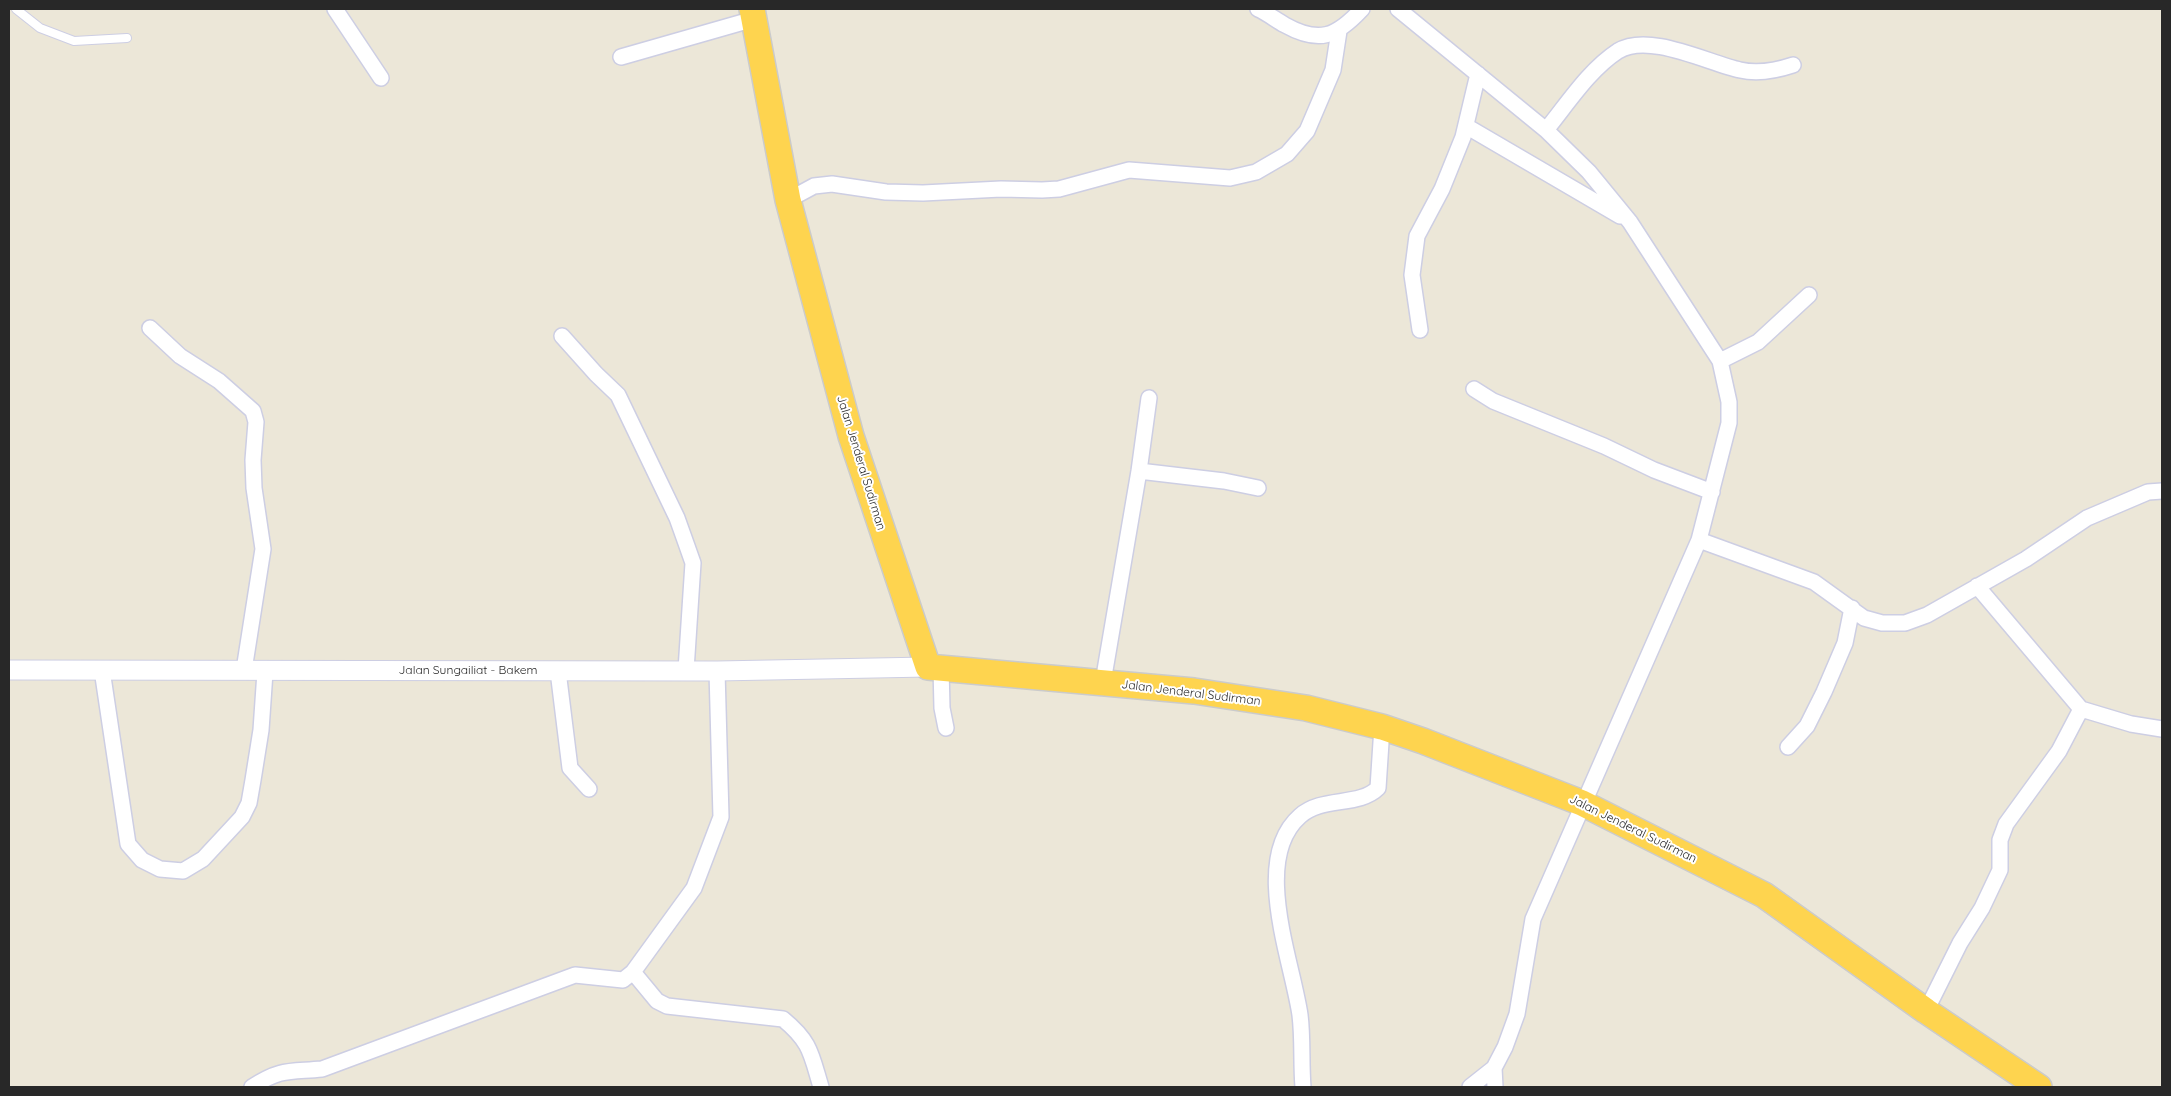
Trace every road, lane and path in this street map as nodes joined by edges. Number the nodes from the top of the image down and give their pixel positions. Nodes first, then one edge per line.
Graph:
1 (16, 9) edge
2 (335, 9) edge
3 (1258, 9) edge
4 (1362, 9) edge
5 (1398, 9) edge
6 (753, 12) edge
7 (1339, 30) junction
8 (127, 38) dead end
9 (621, 57) dead end
10 (1792, 65) dead end
11 (1478, 74) junction
12 (381, 78) dead end
13 (1466, 126) junction
14 (1546, 130) junction
15 (788, 200) junction
16 (1630, 222) junction
17 (1809, 295) dead end
18 (150, 328) dead end
19 (1420, 330) dead end
20 (562, 336) dead end
21 (1720, 361) junction
22 (1474, 389) dead end
23 (1149, 398) dead end
24 (1139, 472) junction
25 (1258, 488) dead end
26 (2162, 490) edge
27 (1712, 492) junction
28 (1699, 540) junction
29 (1978, 586) junction
30 (1852, 608) junction
31 (935, 667) junction
32 (9, 670) edge
33 (102, 670) junction
34 (244, 670) junction
35 (558, 670) junction
36 (686, 670) junction
37 (717, 671) junction
38 (265, 672) junction
39 (1103, 682) junction
40 (2081, 709) junction
41 (1382, 727) junction
42 (946, 728) dead end
43 (2162, 729) edge
44 (1788, 747) dead end
45 (589, 789) dead end
46 (1582, 803) junction
47 (633, 972) junction
48 (1926, 1011) junction
49 (1494, 1068) junction
50 (252, 1087) edge
51 (821, 1087) edge
52 (1303, 1087) edge
53 (1470, 1087) edge
54 (1495, 1087) edge
55 (2039, 1087) edge

1 - 8 lane
2 - 12 street
3 - 7 street
4 - 7 street
5 - 11 street
6 - 9 street
6 - 15 highway, Jalan Jenderal Sudirman
7 - 15 street
10 - 14 street
11 - 13 street
11 - 14 street
13 - 16 street
13 - 19 street
14 - 16 street
15 - 31 highway, Jalan Jenderal Sudirman
16 - 21 street
17 - 21 street
18 - 34 street
20 - 36 street
21 - 27 street
22 - 27 street
23 - 24 street
24 - 25 street
24 - 39 street
26 - 29 street
27 - 28 street
28 - 30 street
28 - 46 street
29 - 30 street
29 - 40 street
30 - 44 street
31 - 37 street, Jalan Sungailiat - Bakem
31 - 39 highway, Jalan Jenderal Sudirman
31 - 42 street
32 - 33 street, Jalan Sungailiat - Bakem
33 - 34 street, Jalan Sungailiat - Bakem
33 - 38 street
34 - 38 street, Jalan Sungailiat - Bakem
35 - 36 street, Jalan Sungailiat - Bakem
35 - 38 street, Jalan Sungailiat - Bakem
35 - 45 street
36 - 37 street, Jalan Sungailiat - Bakem
37 - 47 street
39 - 41 highway, Jalan Jenderal Sudirman
40 - 43 street
40 - 48 street
41 - 46 highway, Jalan Jenderal Sudirman
41 - 52 street
46 - 48 highway, Jalan Jenderal Sudirman
46 - 49 street
47 - 50 street
47 - 51 street
48 - 55 highway, Jalan Jenderal Sudirman
49 - 53 street
49 - 54 street

